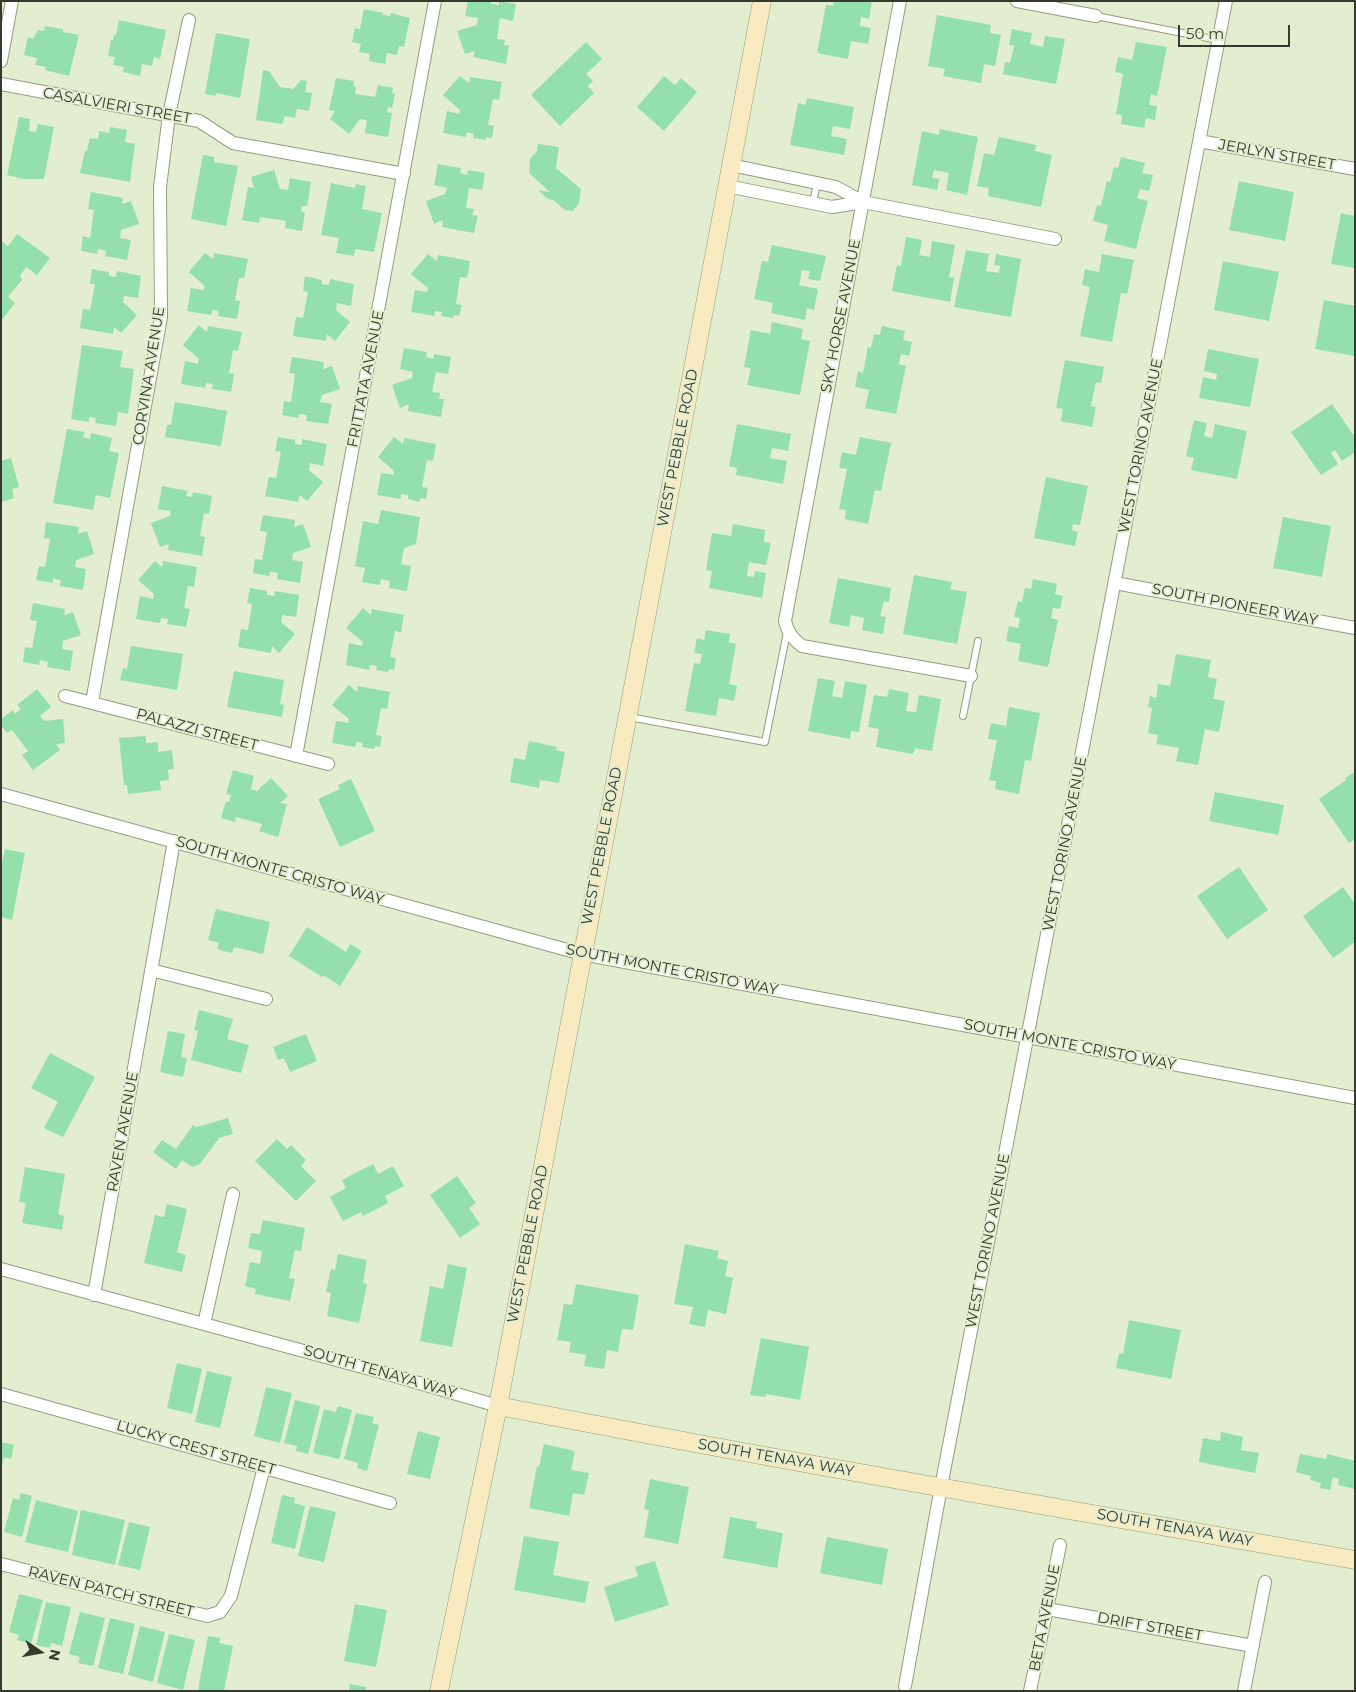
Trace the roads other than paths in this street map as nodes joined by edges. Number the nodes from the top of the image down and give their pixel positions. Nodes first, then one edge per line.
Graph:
1 (12, 1) edge
2 (435, 1) edge
3 (762, 1) edge
4 (900, 1) edge
5 (1017, 1) edge
6 (1226, 1) edge
7 (1096, 16) joint
8 (189, 20) dead end
9 (1218, 40) junction
10 (1, 61) edge
11 (1, 84) edge
12 (169, 115) junction
13 (1199, 141) junction
14 (732, 165) junction
15 (1355, 170) edge
16 (404, 174) junction
17 (816, 183) junction
18 (727, 186) junction
19 (863, 202) junction
20 (813, 204) junction
21 (1054, 239) dead end
22 (1115, 582) junction
23 (1355, 628) edge
24 (788, 631) junction
25 (978, 641) dead end
26 (971, 676) junction
27 (65, 696) dead end
28 (92, 702) junction
29 (963, 716) dead end
30 (627, 717) junction
31 (296, 756) junction
32 (328, 764) dead end
33 (1, 794) edge
34 (174, 841) junction
35 (582, 954) junction
36 (152, 970) junction
37 (266, 999) dead end
38 (1028, 1037) junction
39 (1355, 1098) edge
40 (233, 1194) dead end
41 (1, 1269) edge
42 (94, 1295) junction
43 (204, 1324) junction
44 (1, 1394) edge
45 (498, 1406) junction
46 (264, 1467) junction
47 (941, 1487) junction
48 (390, 1503) dead end
49 (1060, 1545) dead end
50 (1355, 1560) edge
51 (1, 1564) edge
52 (1265, 1582) dead end
53 (1047, 1609) junction
54 (1253, 1646) junction
55 (904, 1686) dead end
56 (440, 1691) edge
57 (1030, 1691) edge
58 (1244, 1691) edge

1 - 10 street
2 - 16 street, FRITTATA AVENUE
3 - 14 street, WEST PEBBLE ROAD
4 - 19 street, SKY HORSE AVENUE
5 - 7 street
6 - 9 street, WEST TORINO AVENUE
7 - 9 lane
8 - 12 street, CORVINA AVENUE
9 - 13 street, WEST TORINO AVENUE
11 - 12 street, CASALVIERI STREET
12 - 16 street, CASALVIERI STREET
12 - 28 street, CORVINA AVENUE
13 - 15 street, JERLYN STREET
13 - 22 street, WEST TORINO AVENUE
14 - 17 street
14 - 18 street, WEST PEBBLE ROAD
16 - 31 street, FRITTATA AVENUE
17 - 19 street
17 - 20 lane
18 - 20 street
18 - 30 street, WEST PEBBLE ROAD
19 - 20 street
19 - 21 street
19 - 24 street, SKY HORSE AVENUE
22 - 23 street, SOUTH PIONEER WAY
22 - 38 street, WEST TORINO AVENUE
24 - 26 street
24 - 30 lane
25 - 26 lane
26 - 29 lane
27 - 28 street, PALAZZI STREET
28 - 31 street, PALAZZI STREET
30 - 35 street, WEST PEBBLE ROAD
31 - 32 street, PALAZZI STREET
33 - 34 street, SOUTH MONTE CRISTO WAY
34 - 35 street, SOUTH MONTE CRISTO WAY
34 - 36 street, RAVEN AVENUE
35 - 38 street, SOUTH MONTE CRISTO WAY
35 - 45 street, WEST PEBBLE ROAD
36 - 37 street
36 - 42 street, RAVEN AVENUE
38 - 39 street, SOUTH MONTE CRISTO WAY
38 - 47 street, WEST TORINO AVENUE
40 - 43 street
41 - 42 street, SOUTH TENAYA WAY
42 - 43 street, SOUTH TENAYA WAY
43 - 45 street, SOUTH TENAYA WAY
44 - 46 street, LUCKY CREST STREET
45 - 47 street, SOUTH TENAYA WAY
45 - 56 street, WEST PEBBLE ROAD
46 - 48 street, LUCKY CREST STREET
46 - 51 street, RAVEN PATCH STREET
47 - 50 street, SOUTH TENAYA WAY
47 - 55 street, WEST TORINO AVENUE
49 - 53 street, BETA AVENUE
52 - 54 street
53 - 54 street, DRIFT STREET
53 - 57 street, BETA AVENUE
54 - 58 street

